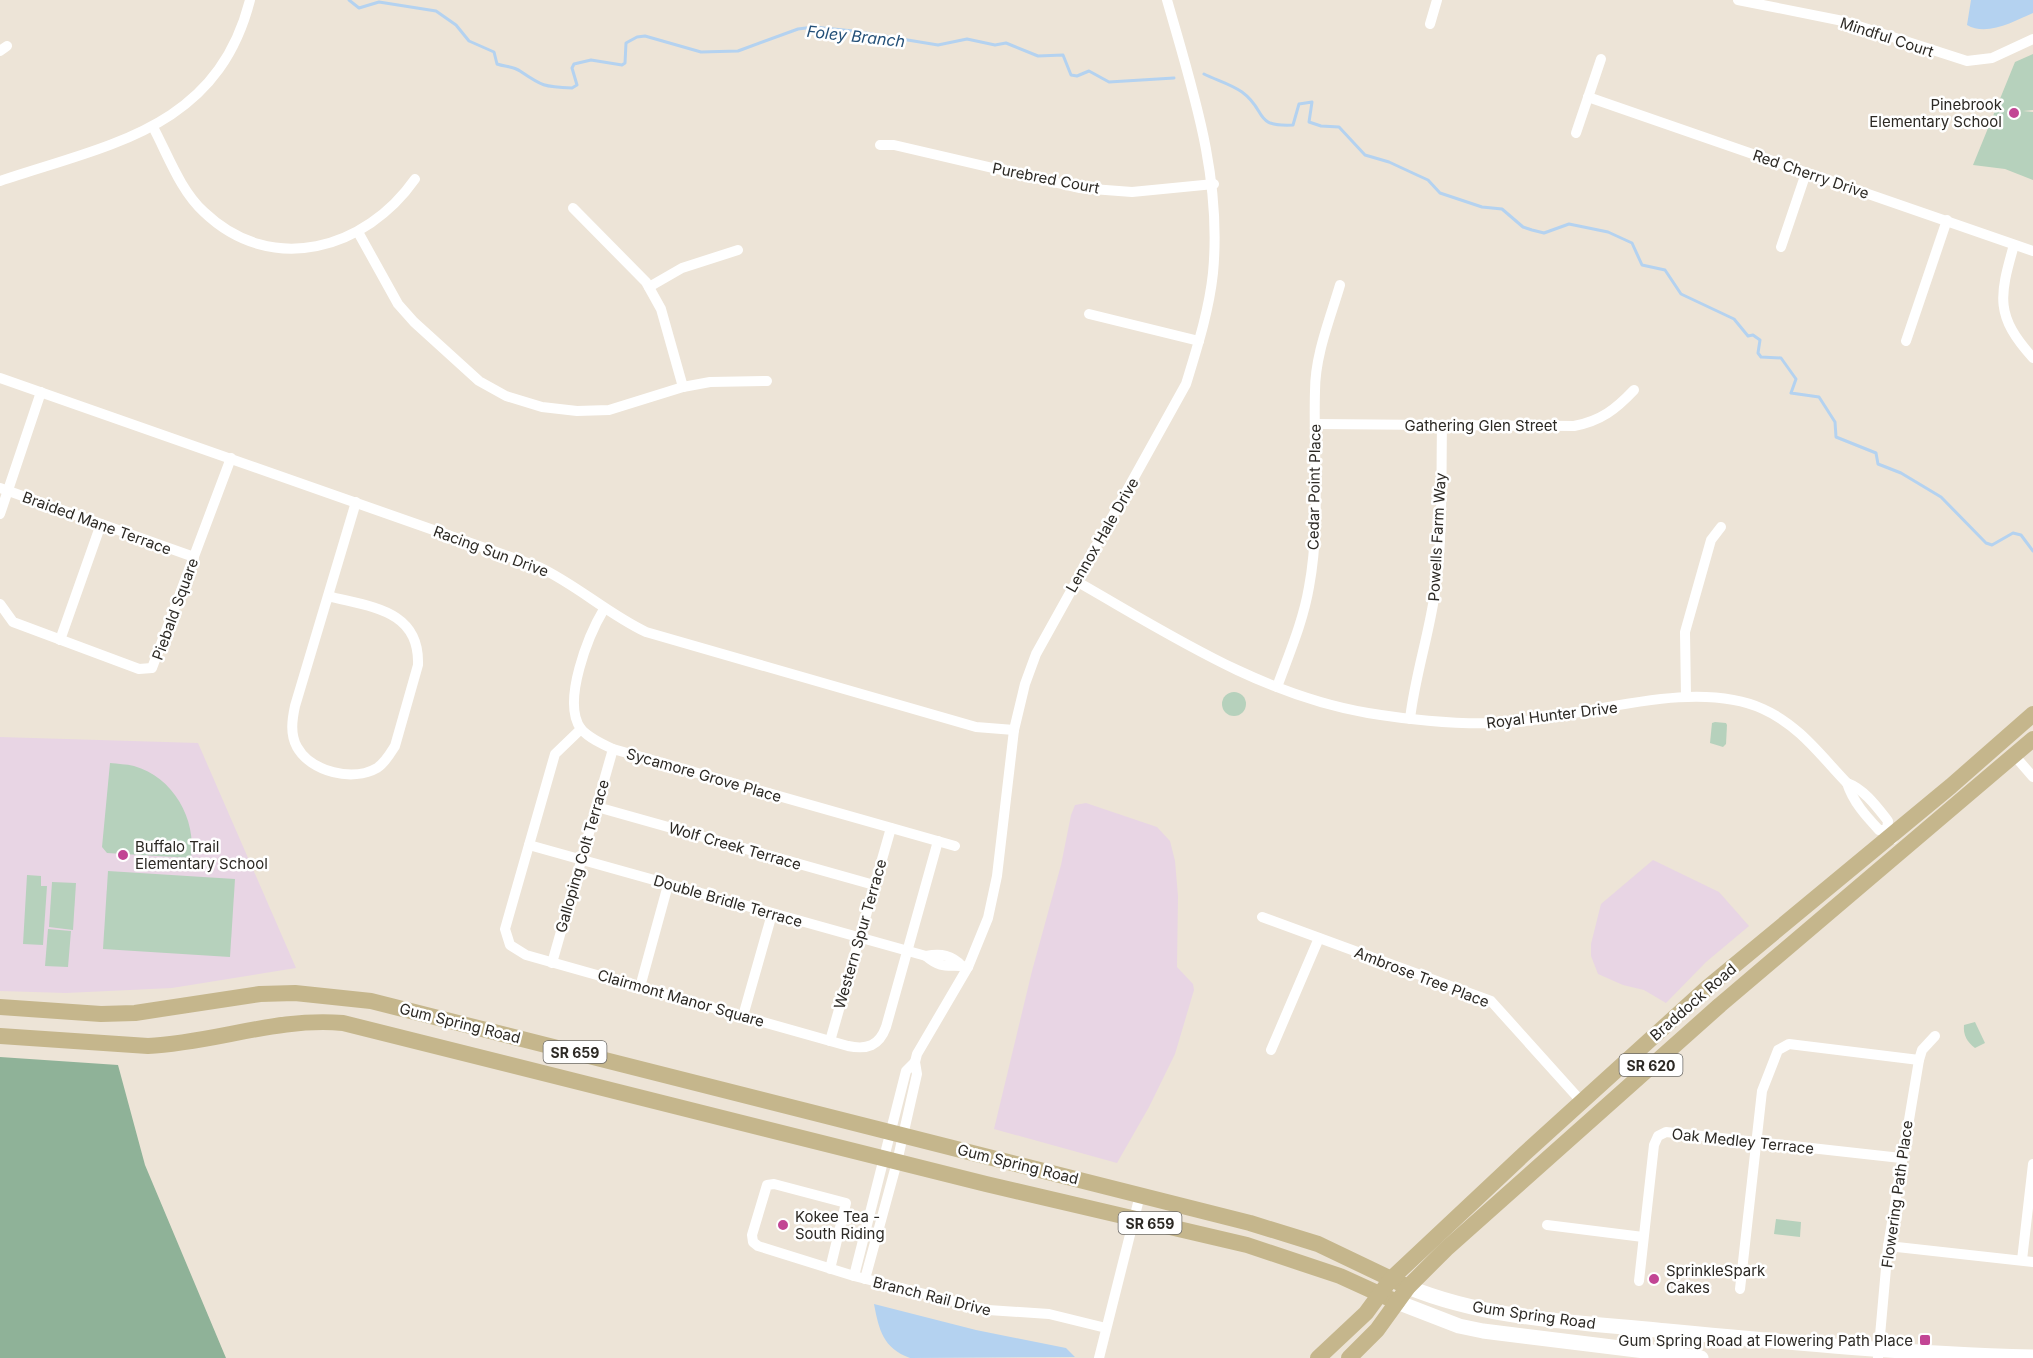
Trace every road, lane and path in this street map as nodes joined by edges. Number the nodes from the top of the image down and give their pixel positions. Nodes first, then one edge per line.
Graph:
1 (250, 0) edge
2 (1167, 0) edge
3 (1437, 0) edge
4 (1738, 0) edge
5 (1430, 24) dead end
6 (2033, 39) edge
7 (1601, 59) dead end
8 (1588, 97) junction
9 (153, 127) junction
10 (1576, 133) dead end
11 (880, 146) dead end
12 (1806, 173) junction
13 (415, 179) dead end
14 (0, 181) edge
15 (1214, 184) junction
16 (573, 208) dead end
17 (1947, 220) junction
18 (358, 232) junction
19 (2014, 244) junction
20 (1781, 247) dead end
21 (738, 250) dead end
22 (2033, 251) edge
23 (1340, 285) dead end
24 (649, 287) junction
25 (1089, 314) dead end
26 (1199, 341) junction
27 (1906, 341) dead end
28 (2033, 358) edge
29 (0, 378) edge
30 (767, 381) dead end
31 (683, 387) junction
32 (1634, 390) dead end
33 (41, 392) junction
34 (1316, 424) junction
35 (1442, 425) junction
36 (231, 458) junction
37 (4, 489) edge
38 (356, 502) junction
39 (0, 514) edge
40 (101, 524) junction
41 (1721, 526) dead end
42 (194, 557) junction
43 (1076, 581) junction
44 (328, 596) junction
45 (0, 604) edge
46 (604, 609) junction
47 (60, 640) junction
48 (1277, 687) junction
49 (1686, 697) junction
50 (2033, 714) edge
51 (1410, 719) junction
52 (581, 729) junction
53 (1014, 730) junction
54 (2033, 739) edge
55 (612, 750) junction
56 (2014, 755) junction
57 (2033, 777) edge
58 (597, 807) junction
59 (891, 828) junction
60 (1889, 833) junction
61 (938, 841) junction
62 (529, 845) junction
63 (955, 846) dead end
64 (1901, 850) junction
65 (581, 860) junction
66 (668, 885) junction
67 (874, 885) junction
68 (772, 914) junction
69 (1262, 917) dead end
70 (860, 937) junction
71 (1319, 938) junction
72 (907, 951) junction
73 (552, 963) junction
74 (965, 967) junction
75 (640, 987) junction
76 (1707, 988) junction
77 (0, 1007) edge
78 (743, 1016) junction
79 (0, 1036) edge
80 (1935, 1036) dead end
81 (830, 1041) junction
82 (1271, 1050) dead end
83 (1657, 1060) junction
84 (1919, 1060) junction
85 (1581, 1101) junction
86 (896, 1134) junction
87 (1756, 1142) junction
88 (1901, 1158) junction
89 (891, 1160) junction
90 (2033, 1164) edge
91 (1533, 1171) junction
92 (1140, 1196) junction
93 (1134, 1220) junction
94 (1546, 1225) dead end
95 (1643, 1237) junction
96 (1888, 1246) junction
97 (2027, 1261) edge
98 (830, 1269) junction
99 (859, 1278) junction
100 (1391, 1279) junction
101 (1639, 1281) dead end
102 (1408, 1287) junction
103 (1740, 1289) dead end
104 (1380, 1295) junction
105 (1396, 1302) junction
106 (1106, 1328) junction
107 (1879, 1354) edge
108 (2033, 1357) edge
109 (1099, 1358) edge
110 (1318, 1358) edge
111 (1349, 1358) edge
112 (1701, 1358) edge

1 - 9 street
2 - 15 street, Lennox Hale Drive
3 - 5 street
4 - 6 street, Mindful Court
7 - 8 street
8 - 10 street
8 - 12 street, Red Cherry Drive
9 - 14 street
9 - 18 street
11 - 15 street, Purebred Court
12 - 17 street, Red Cherry Drive
12 - 20 street
13 - 18 street
15 - 26 street, Lennox Hale Drive
16 - 24 street
17 - 19 street, Red Cherry Drive
17 - 27 street
18 - 31 street
19 - 22 street, Red Cherry Drive
19 - 28 street
21 - 24 street
23 - 34 street, Cedar Point Place
24 - 31 street
25 - 26 street
26 - 43 street, Lennox Hale Drive
29 - 33 street, Racing Sun Drive
30 - 31 street
32 - 35 street, Gathering Glen Street
33 - 36 street, Racing Sun Drive
33 - 37 street
34 - 35 street, Gathering Glen Street
34 - 48 street, Cedar Point Place
35 - 51 street, Powells Farm Way
36 - 38 street, Racing Sun Drive
36 - 42 street, Piebald Square
37 - 39 street
37 - 40 street, Braided Mane Terrace
38 - 44 street
38 - 46 street, Racing Sun Drive
40 - 42 street, Braided Mane Terrace
40 - 47 street
41 - 49 street
42 - 47 street, Piebald Square
43 - 48 street, Royal Hunter Drive
43 - 53 street, Lennox Hale Drive
44 - 44 street
45 - 47 street, Piebald Square
46 - 52 street
46 - 53 street, Racing Sun Drive
48 - 51 street, Royal Hunter Drive
49 - 51 street, Royal Hunter Drive
49 - 60 street, Royal Hunter Drive
50 - 60 main road, Braddock Road
52 - 55 street, Sycamore Grove Place
52 - 62 street, Clairmont Manor Square
53 - 74 street, Lennox Hale Drive
54 - 56 main road, Braddock Road / SR 620
55 - 58 street, Galloping Colt Terrace
55 - 59 street, Sycamore Grove Place
56 - 57 street
56 - 64 main road, Braddock Road / SR 620
58 - 65 street, Galloping Colt Terrace
58 - 67 street, Wolf Creek Terrace
59 - 61 street, Sycamore Grove Place
59 - 67 street, Western Spur Terrace
60 - 64 street, Royal Hunter Drive
60 - 76 main road, Braddock Road
61 - 63 street, Sycamore Grove Place
61 - 72 street, Clairmont Manor Square
62 - 65 street, Double Bridle Terrace
62 - 73 street, Clairmont Manor Square
64 - 83 main road, Braddock Road / SR 620
65 - 66 street, Double Bridle Terrace
65 - 73 street, Galloping Colt Terrace
66 - 68 street, Double Bridle Terrace
66 - 75 street
67 - 70 street, Western Spur Terrace
68 - 70 street, Double Bridle Terrace
68 - 78 street
69 - 71 street, Ambrose Tree Place
70 - 72 street, Double Bridle Terrace
70 - 81 street, Western Spur Terrace
71 - 82 street
71 - 85 street, Ambrose Tree Place
72 - 74 street, Double Bridle Terrace
72 - 81 street, Clairmont Manor Square
73 - 75 street, Clairmont Manor Square
74 - 86 street, Lennox Hale Drive
75 - 78 street, Clairmont Manor Square
76 - 83 main road
76 - 85 main road, Braddock Road
77 - 86 main road, Gum Spring Road / SR 659
78 - 81 street, Clairmont Manor Square
79 - 89 main road, Gum Spring Road / SR 659
80 - 84 street, Flowering Path Place
83 - 91 main road, Braddock Road / SR 620
84 - 87 street
84 - 88 street, Flowering Path Place
85 - 91 main road
85 - 100 main road, Braddock Road
86 - 89 street, Lennox Hale Drive
86 - 92 main road, Gum Spring Road / SR 659
87 - 88 street, Oak Medley Terrace
87 - 95 street, Oak Medley Terrace
87 - 103 street
88 - 96 street, Flowering Path Place
89 - 93 main road, Gum Spring Road / SR 659
89 - 99 street, Lennox Hale Drive
90 - 97 street
91 - 102 main road, Braddock Road / SR 620
92 - 93 street
92 - 100 main road, Gum Spring Road / SR 659
93 - 104 main road, Gum Spring Road / SR 659
93 - 106 street
94 - 95 street
95 - 101 street, Oak Medley Terrace
96 - 97 street
96 - 107 street, Flowering Path Place
98 - 98 street, Branch Rail Drive
98 - 99 street, Branch Rail Drive
99 - 106 street, Branch Rail Drive
100 - 102 main road, Gum Spring Road / SR 659
100 - 104 main road, Braddock Road
102 - 105 main road, Braddock Road / SR 620
102 - 107 main road, Gum Spring Road / SR 659
104 - 105 main road, Gum Spring Road / SR 659
104 - 110 main road, Braddock Road
105 - 111 main road, Braddock Road / SR 620
105 - 112 main road, Gum Spring Road / SR 659
106 - 109 street
107 - 108 main road, Gum Spring Road / SR 659

